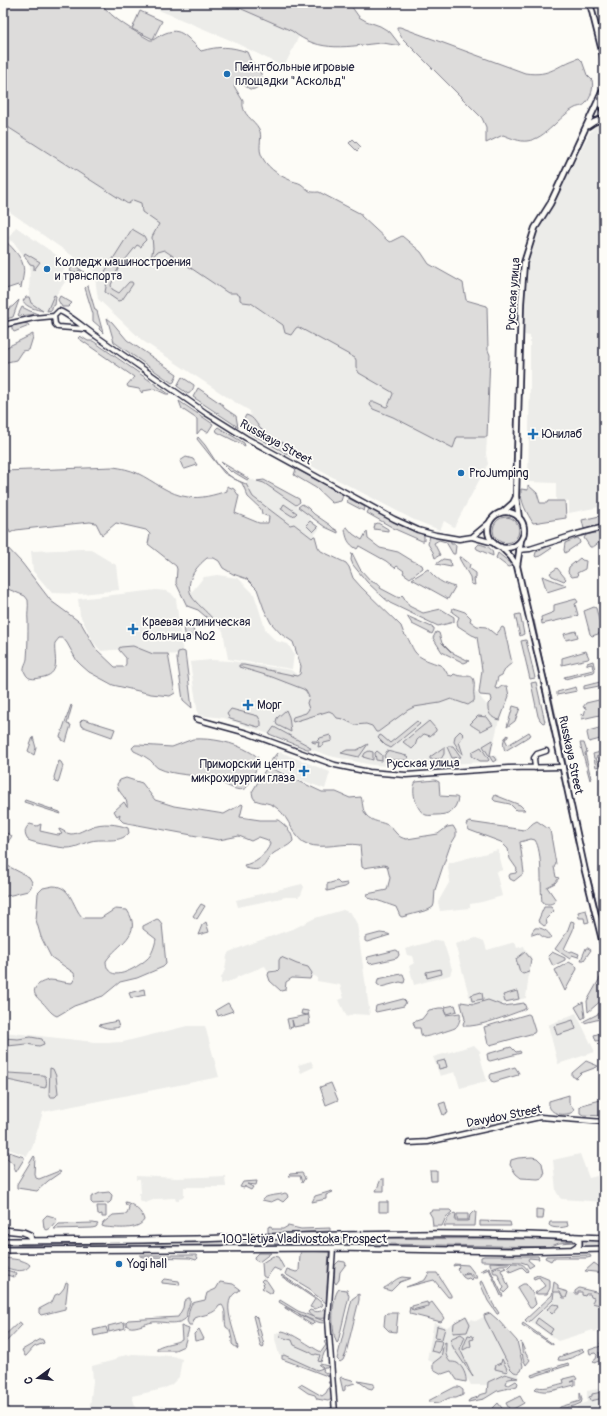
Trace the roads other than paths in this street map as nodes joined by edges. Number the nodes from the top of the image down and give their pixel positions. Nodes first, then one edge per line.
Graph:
1 (590, 3) edge
2 (604, 59) edge
3 (604, 88) edge
4 (600, 98) junction
5 (604, 111) edge
6 (604, 118) edge
7 (587, 128) junction
8 (54, 316) junction
9 (3, 325) edge
10 (86, 329) junction
11 (516, 497) junction
12 (502, 512) junction
13 (519, 518) junction
14 (490, 522) junction
15 (604, 528) edge
16 (472, 537) junction
17 (522, 538) junction
18 (494, 543) junction
19 (501, 547) junction
20 (519, 550) junction
21 (517, 566) junction
22 (196, 719) dead end
23 (546, 751) dead end
24 (535, 768) junction
25 (563, 768) junction
26 (604, 948) edge
27 (604, 1122) edge
28 (409, 1143) dead end
29 (3, 1230) edge
30 (573, 1236) junction
31 (604, 1238) edge
32 (3, 1241) edge
33 (31, 1241) junction
34 (332, 1248) junction
35 (604, 1249) edge
36 (3, 1250) edge
37 (572, 1250) junction
38 (335, 1411) edge
39 (326, 1413) edge

1 - 2 main road
3 - 4 main road, Русская улица
4 - 5 main road
4 - 7 main road, Русская улица
6 - 7 main road
7 - 11 main road, Русская улица
8 - 9 main road
8 - 10 main road
8 - 10 main road
10 - 16 main road, Russkaya Street
11 - 12 main road
11 - 13 main road, Русская улица
12 - 13 main road
12 - 14 main road
13 - 17 main road
14 - 16 main road
14 - 18 main road
15 - 20 main road
16 - 18 main road, Russkaya Street
17 - 19 main road
17 - 20 main road, Russkaya Street
18 - 19 main road
19 - 21 main road, Russkaya Street
20 - 21 main road, Russkaya Street
21 - 25 main road, Russkaya Street
22 - 24 main road, Русская улица
23 - 24 main road
24 - 25 main road, Русская улица
25 - 26 main road, Russkaya Street
27 - 28 main road, Davydov Street
29 - 33 highway
30 - 31 highway, 100-letiya Vladivostoka Prospect
30 - 33 highway, 100-letiya Vladivostoka Prospect
30 - 37 highway
32 - 33 highway, 100-letiya Vladivostoka Prospect
34 - 36 highway, 100-letiya Vladivostoka Prospect
34 - 37 highway, 100-letiya Vladivostoka Prospect
34 - 38 main road
35 - 37 highway, 100-letiya Vladivostoka Prospect
38 - 39 main road

